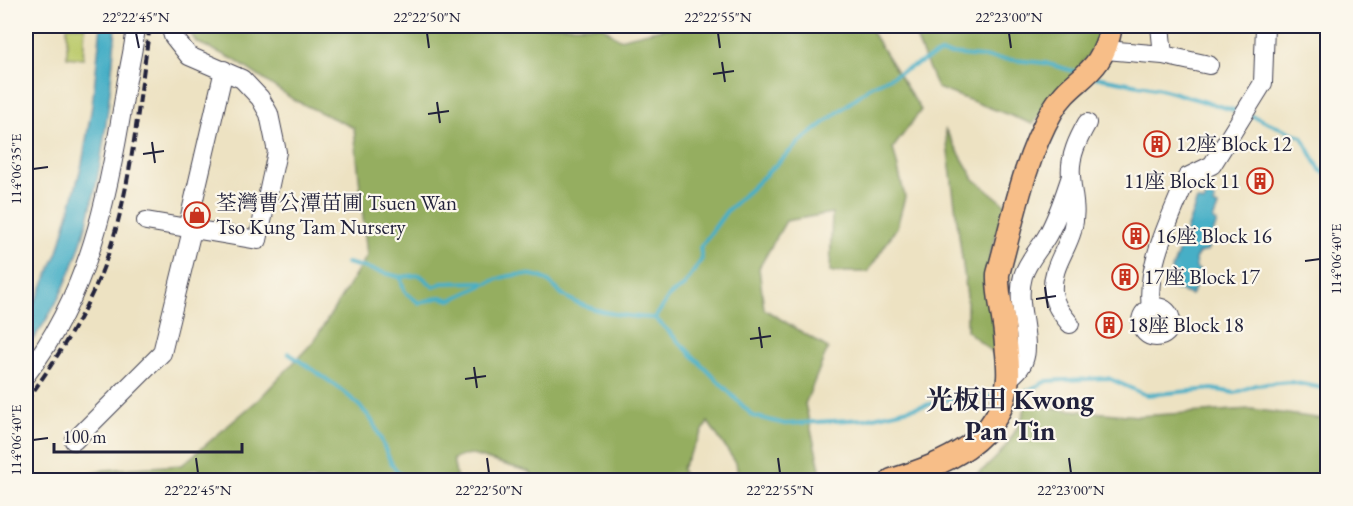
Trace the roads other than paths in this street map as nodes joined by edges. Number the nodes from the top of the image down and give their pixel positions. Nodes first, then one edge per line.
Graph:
1 (136, 26) edge
2 (170, 26) edge
3 (1111, 26) edge
4 (1160, 26) edge
5 (1265, 26) edge
6 (1162, 55) junction
7 (1100, 58) junction
8 (1209, 66) dead end
9 (224, 70) junction
10 (1087, 123) dead end
11 (1071, 176) junction
12 (146, 221) dead end
13 (189, 230) junction
14 (1151, 308) dead end
15 (1071, 324) dead end
16 (26, 375) edge
17 (1006, 387) junction
18 (74, 441) dead end
19 (892, 480) edge

1 - 16 street
2 - 9 street
3 - 7 main road
4 - 6 street
5 - 14 street
6 - 7 street
6 - 8 street
7 - 17 main road
9 - 13 street
9 - 13 street
10 - 11 street
11 - 15 street
11 - 17 street
12 - 13 street
13 - 18 street
17 - 19 main road

